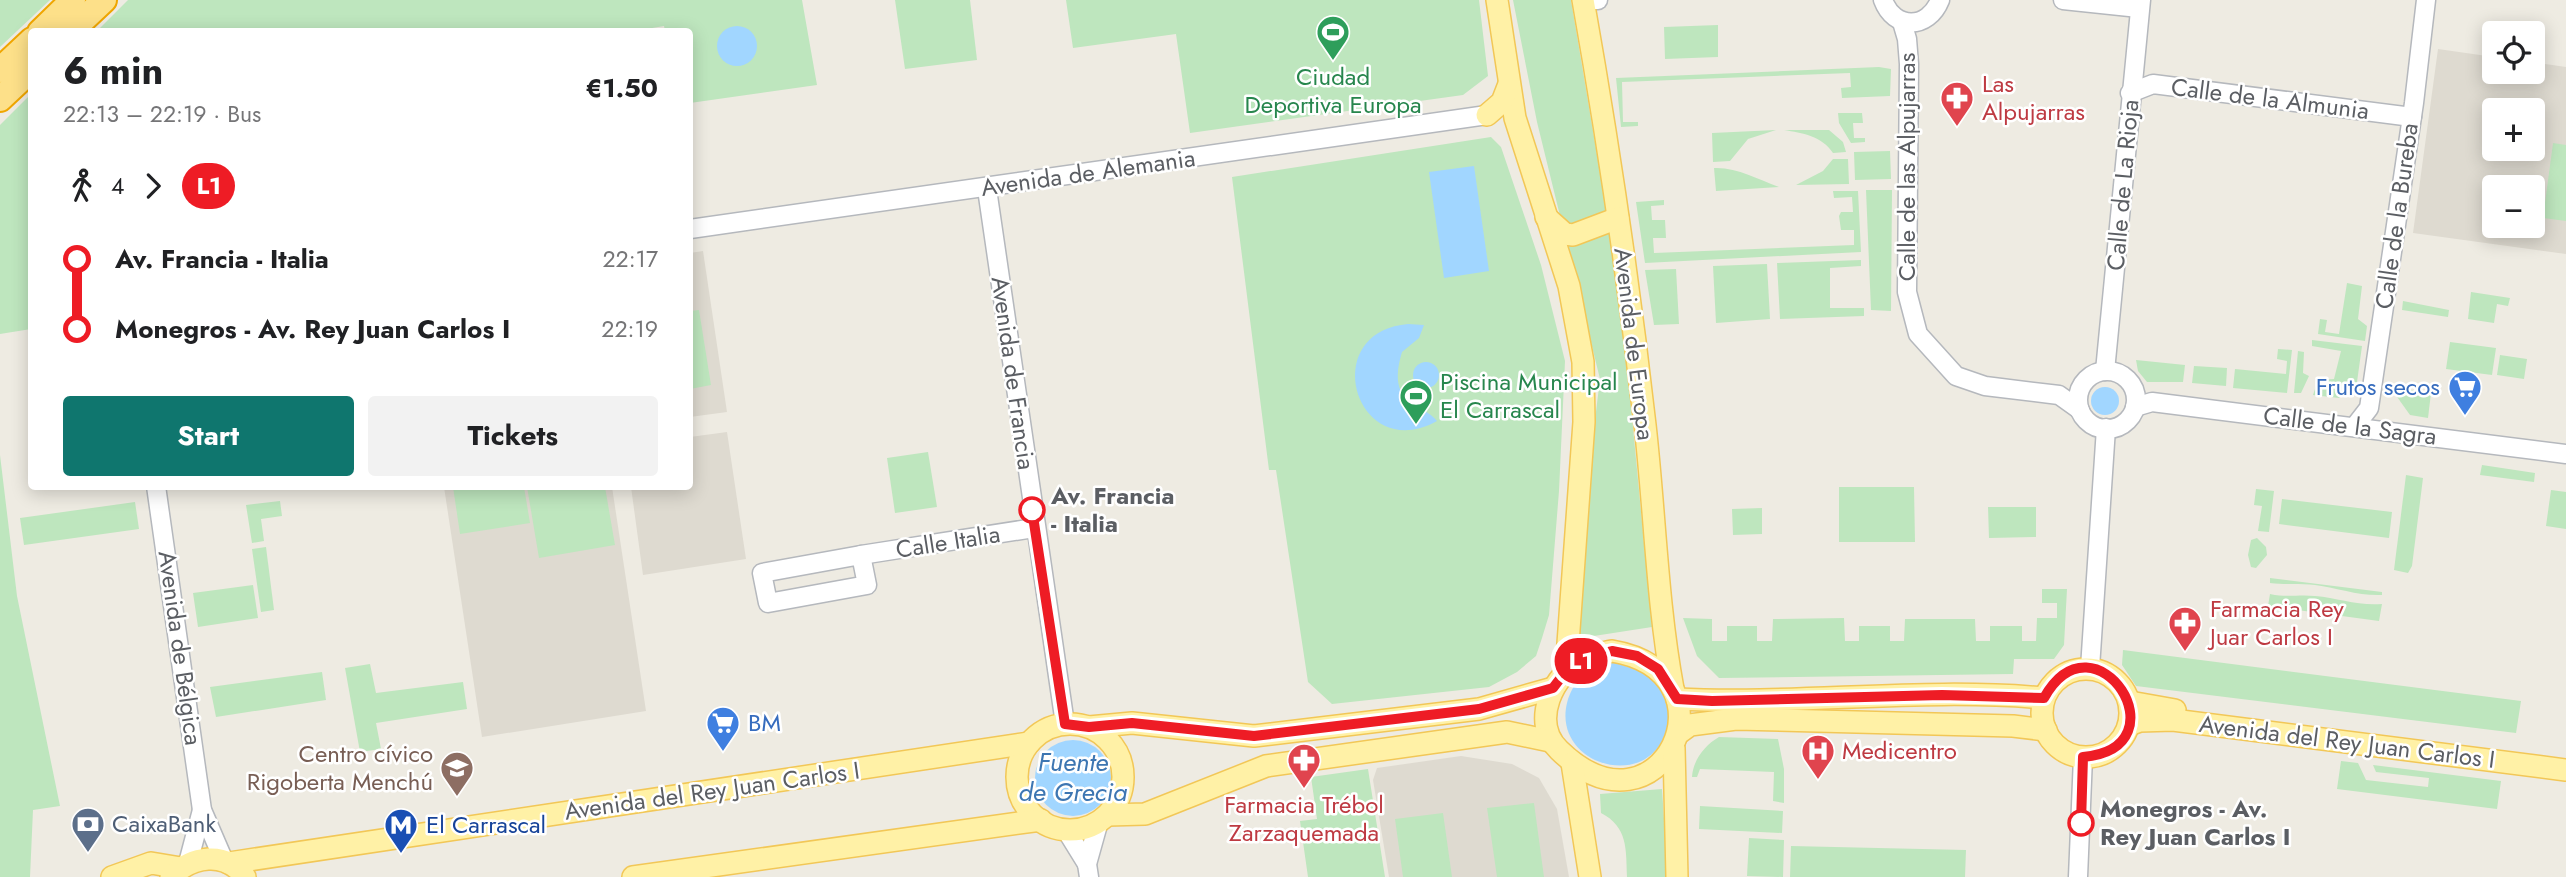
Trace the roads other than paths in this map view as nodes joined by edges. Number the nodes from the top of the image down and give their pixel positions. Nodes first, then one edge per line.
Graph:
1 (73, 0) edge
2 (104, 0) edge
3 (1497, 0) edge
4 (1583, 0) edge
5 (1598, 0) edge
6 (1883, 0) edge
7 (1940, 0) edge
8 (2063, 0) edge
9 (2426, 0) edge
10 (2140, 4) edge
11 (1902, 22) junction
12 (44, 28) edge
13 (75, 28) edge
14 (28, 44) edge
15 (0, 70) edge
16 (28, 73) edge
17 (1509, 84) junction
18 (2130, 93) junction
19 (0, 99) edge
20 (1487, 115) junction
21 (2412, 117) junction
22 (1520, 133) junction
23 (987, 189) junction
24 (1545, 216) junction
25 (1618, 218) junction
26 (693, 229) edge
27 (2105, 371) junction
28 (2135, 407) junction
29 (2080, 410) junction
30 (2355, 426) junction
31 (2106, 428) junction
32 (2566, 454) edge
33 (157, 490) edge
34 (1034, 528) junction
35 (862, 555) junction
36 (2090, 668) junction
37 (1560, 679) junction
38 (1675, 694) junction
39 (2044, 698) junction
40 (2130, 702) junction
41 (1065, 724) junction
42 (2129, 725) junction
43 (1089, 727) junction
44 (2046, 730) junction
45 (1550, 741) junction
46 (1676, 741) junction
47 (1029, 743) junction
48 (2083, 757) junction
49 (2566, 759) edge
50 (1572, 763) junction
51 (2566, 770) edge
52 (202, 810) junction
53 (1103, 818) junction
54 (1041, 820) junction
55 (1066, 830) junction
56 (233, 867) edge
57 (180, 869) edge
58 (1088, 871) edge
59 (112, 877) edge
60 (633, 877) edge
61 (1590, 877) edge
62 (1677, 877) edge
63 (2078, 877) edge

1 - 12 highway
2 - 13 highway
3 - 17 main road
4 - 5 street
4 - 25 main road, Avenida de Europa
6 - 11 street
7 - 11 street
8 - 10 street
9 - 21 street, Calle de la Bureba
10 - 18 street, Calle de La Rioja
11 - 29 street, Calle de las Alpujarras
14 - 15 highway
16 - 19 highway
17 - 20 main road
17 - 22 main road
18 - 21 street, Calle de la Almunia
18 - 27 street, Calle de La Rioja
20 - 22 main road
20 - 23 street, Avenida de Alemania
21 - 30 street, Calle de la Bureba
22 - 24 main road
23 - 26 street, Avenida de Alemania
23 - 34 street, Avenida de Francia
24 - 25 main road
24 - 37 main road
25 - 38 main road, Avenida de Europa
27 - 28 street
27 - 29 street
28 - 30 street, Calle de la Sagra
28 - 31 street
29 - 31 street
30 - 32 street, Calle de la Sagra
31 - 36 street
33 - 52 street, Avenida de Bélgica
34 - 35 street, Calle Italia
34 - 41 street, Avenida de Francia
35 - 35 street, Calle Italia
36 - 39 main road
36 - 40 main road
37 - 38 main road
37 - 43 main road
37 - 45 main road
38 - 39 main road
38 - 46 main road
39 - 44 main road
40 - 42 main road
40 - 49 main road, Avenida del Rey Juan Carlos I
41 - 43 main road
41 - 47 main road
42 - 48 main road
42 - 51 main road, Avenida del Rey Juan Carlos I
43 - 53 main road
44 - 46 main road
44 - 48 main road
45 - 50 main road
45 - 53 main road
46 - 50 main road
46 - 62 main road
47 - 54 main road
47 - 56 main road, Avenida del Rey Juan Carlos I
48 - 63 street
50 - 61 main road
52 - 56 street
52 - 57 street
53 - 55 main road
53 - 58 street
54 - 55 main road
54 - 60 main road
55 - 58 street
56 - 57 main road, Avenida del Rey Juan Carlos I
57 - 59 main road

